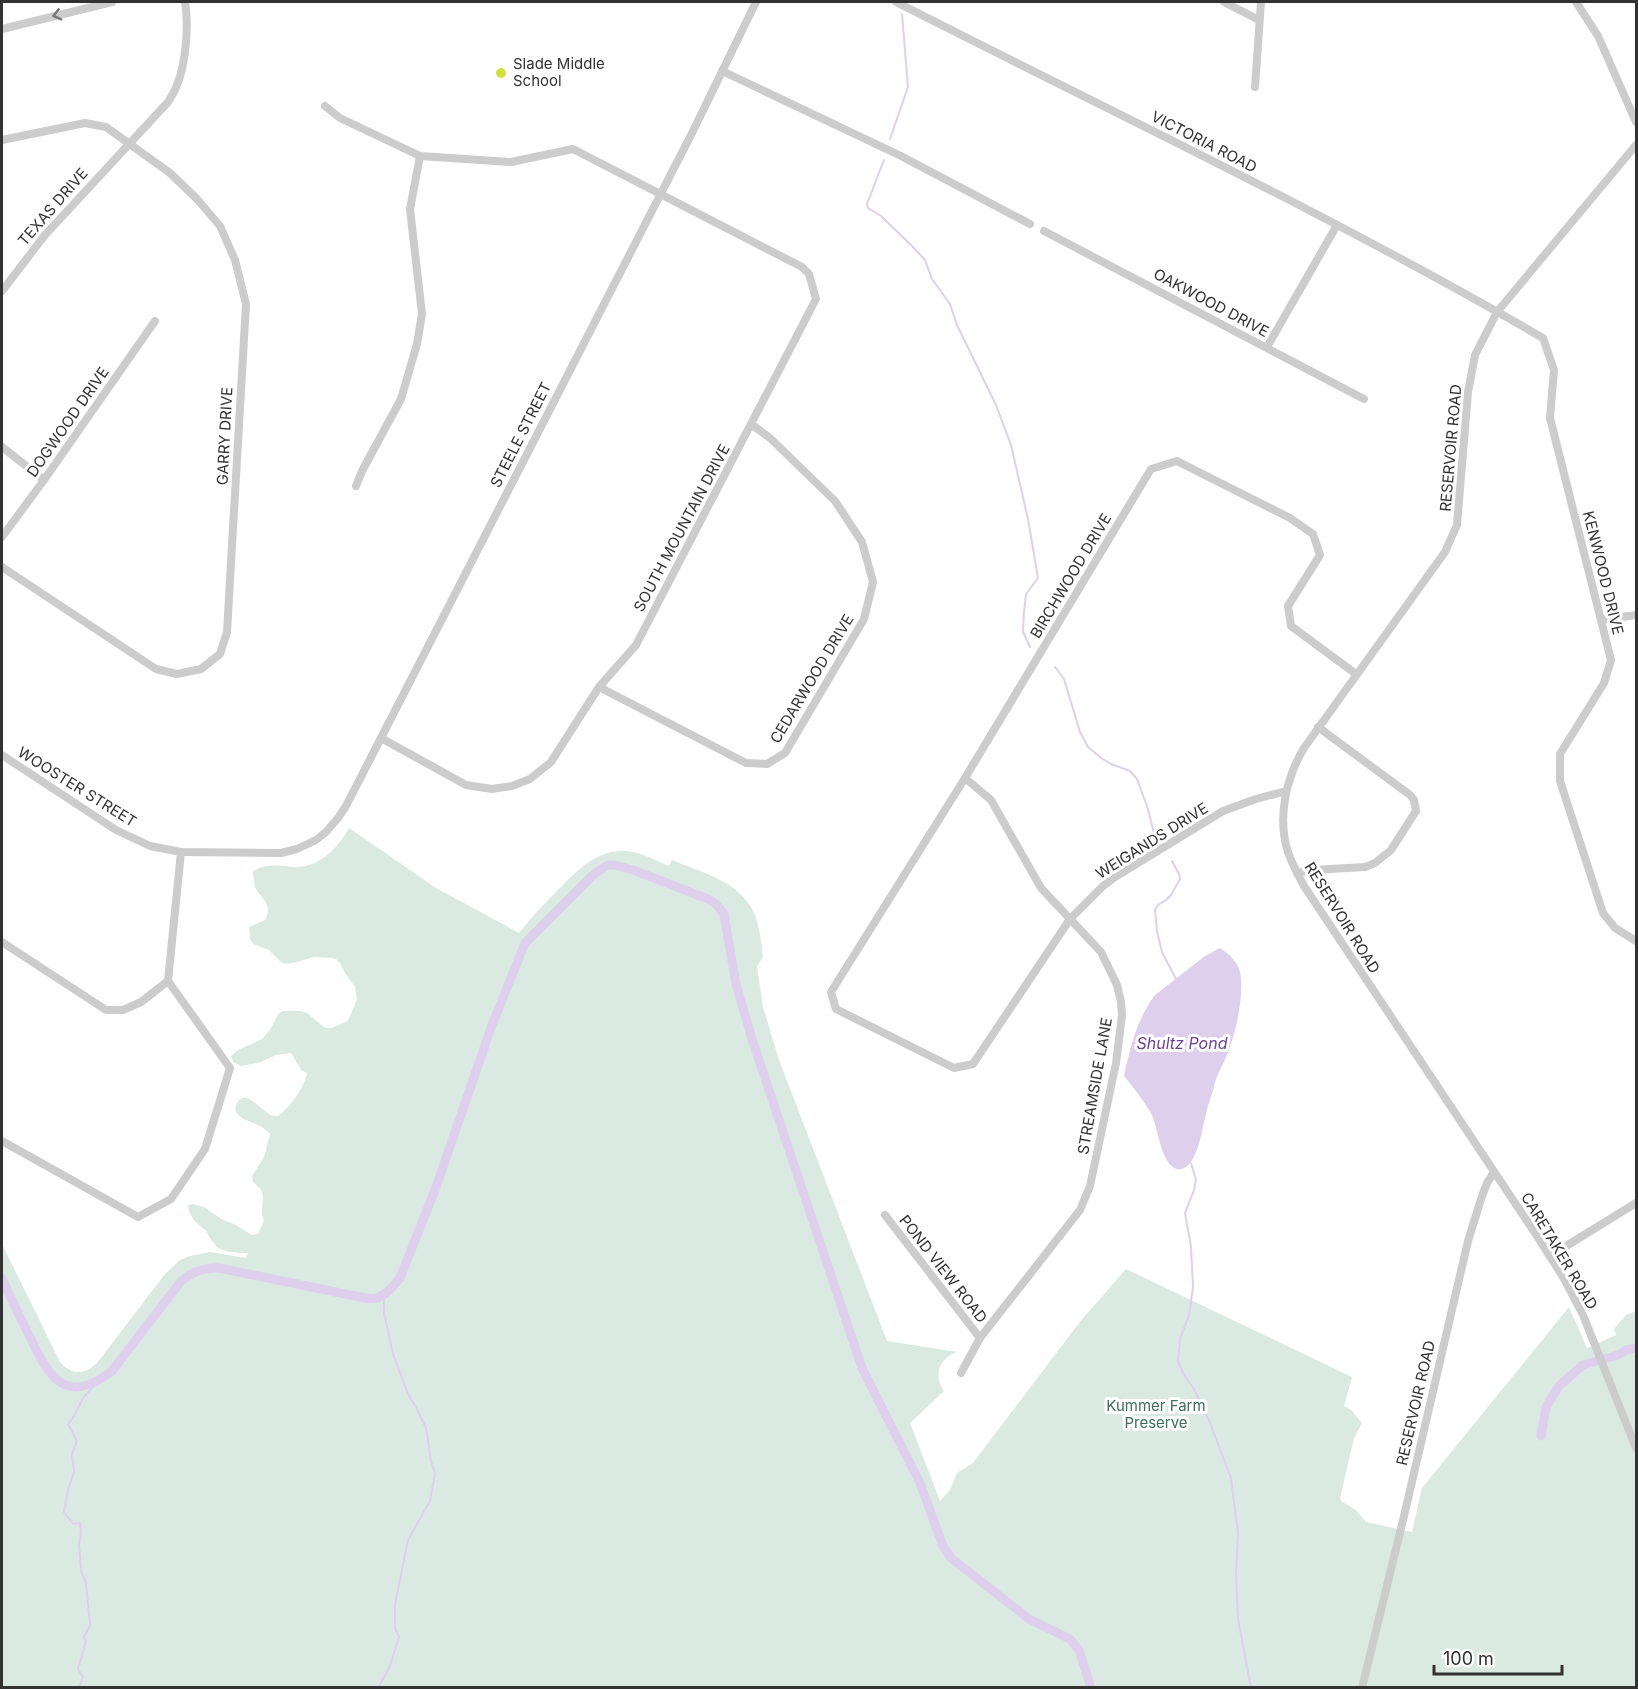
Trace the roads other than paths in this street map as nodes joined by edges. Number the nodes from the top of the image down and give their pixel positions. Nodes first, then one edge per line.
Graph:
1 (112, 2) edge
2 (185, 2) edge
3 (756, 2) edge
4 (896, 2) edge
5 (1224, 2) edge
6 (1261, 2) edge
7 (1576, 2) edge
8 (1259, 20) junction
9 (2, 29) edge
10 (722, 71) junction
11 (1255, 87) dead end
12 (324, 106) dead end
13 (1636, 122) edge
14 (2, 140) edge
15 (128, 143) junction
16 (1636, 145) edge
17 (420, 156) junction
18 (661, 194) junction
19 (1030, 224) dead end
20 (1337, 225) junction
21 (1044, 231) dead end
22 (2, 291) edge
23 (1497, 312) junction
24 (155, 321) dead end
25 (1267, 347) junction
26 (1364, 399) dead end
27 (751, 424) junction
28 (2, 447) edge
29 (44, 480) junction
30 (356, 486) dead end
31 (2, 537) edge
32 (2, 567) edge
33 (1636, 615) edge
34 (1601, 620) junction
35 (1356, 674) junction
36 (599, 687) junction
37 (1318, 727) junction
38 (381, 738) junction
39 (2, 755) edge
40 (965, 778) junction
41 (1286, 791) junction
42 (181, 852) junction
43 (281, 853) joint
44 (1298, 873) junction
45 (1070, 919) junction
46 (1636, 941) edge
47 (2, 942) edge
48 (168, 981) junction
49 (973, 1064) joint
50 (2, 1141) edge
51 (1494, 1172) junction
52 (1636, 1203) edge
53 (885, 1215) dead end
54 (1550, 1256) junction
55 (980, 1338) junction
56 (961, 1373) dead end
57 (1636, 1448) edge
58 (1362, 1688) edge

1 -> 9 street
2 - 15 street, TEXAS DRIVE
3 - 10 street, STEELE STREET
4 - 20 street, VICTORIA ROAD
5 - 8 street
6 - 8 street
7 - 13 street
8 - 11 street
10 - 18 street, STEELE STREET
10 - 19 street
12 - 17 street
14 - 15 street, GARRY DRIVE
15 - 22 street, TEXAS DRIVE
15 - 32 street, GARRY DRIVE
16 - 23 street, RESERVOIR ROAD
17 - 18 street, SOUTH MOUNTAIN DRIVE
17 - 30 street
18 - 27 street, SOUTH MOUNTAIN DRIVE
18 - 38 street, STEELE STREET
20 - 23 street, VICTORIA ROAD
20 - 25 street
21 - 25 street, OAKWOOD DRIVE
23 - 34 street, KENWOOD DRIVE
23 - 35 street, RESERVOIR ROAD
24 - 29 street, DOGWOOD DRIVE
25 - 26 street, OAKWOOD DRIVE
27 - 36 street, SOUTH MOUNTAIN DRIVE
27 - 36 street, CEDARWOOD DRIVE
28 - 29 street
29 - 31 street, DOGWOOD DRIVE
33 - 34 street
34 - 46 street, KENWOOD DRIVE
35 - 37 street, RESERVOIR ROAD
35 - 40 street, BIRCHWOOD DRIVE
36 - 38 street, SOUTH MOUNTAIN DRIVE
37 - 41 street, RESERVOIR ROAD
37 - 44 street
38 - 43 street, STEELE STREET
39 - 42 street, WOOSTER STREET
40 - 45 street, STREAMSIDE LANE
40 - 49 street, BIRCHWOOD DRIVE
41 - 44 street, RESERVOIR ROAD
41 - 45 street, WEIGANDS DRIVE
42 - 43 street, WOOSTER STREET
42 - 48 street
44 - 51 street, RESERVOIR ROAD
45 - 49 street, WEIGANDS DRIVE
45 - 55 street, STREAMSIDE LANE
47 - 48 street
48 - 50 street
51 - 54 street, CARETAKER ROAD
51 - 58 street, RESERVOIR ROAD
52 - 54 street
53 - 55 street, POND VIEW ROAD
54 - 57 street, CARETAKER ROAD
55 - 56 street, STREAMSIDE LANE

